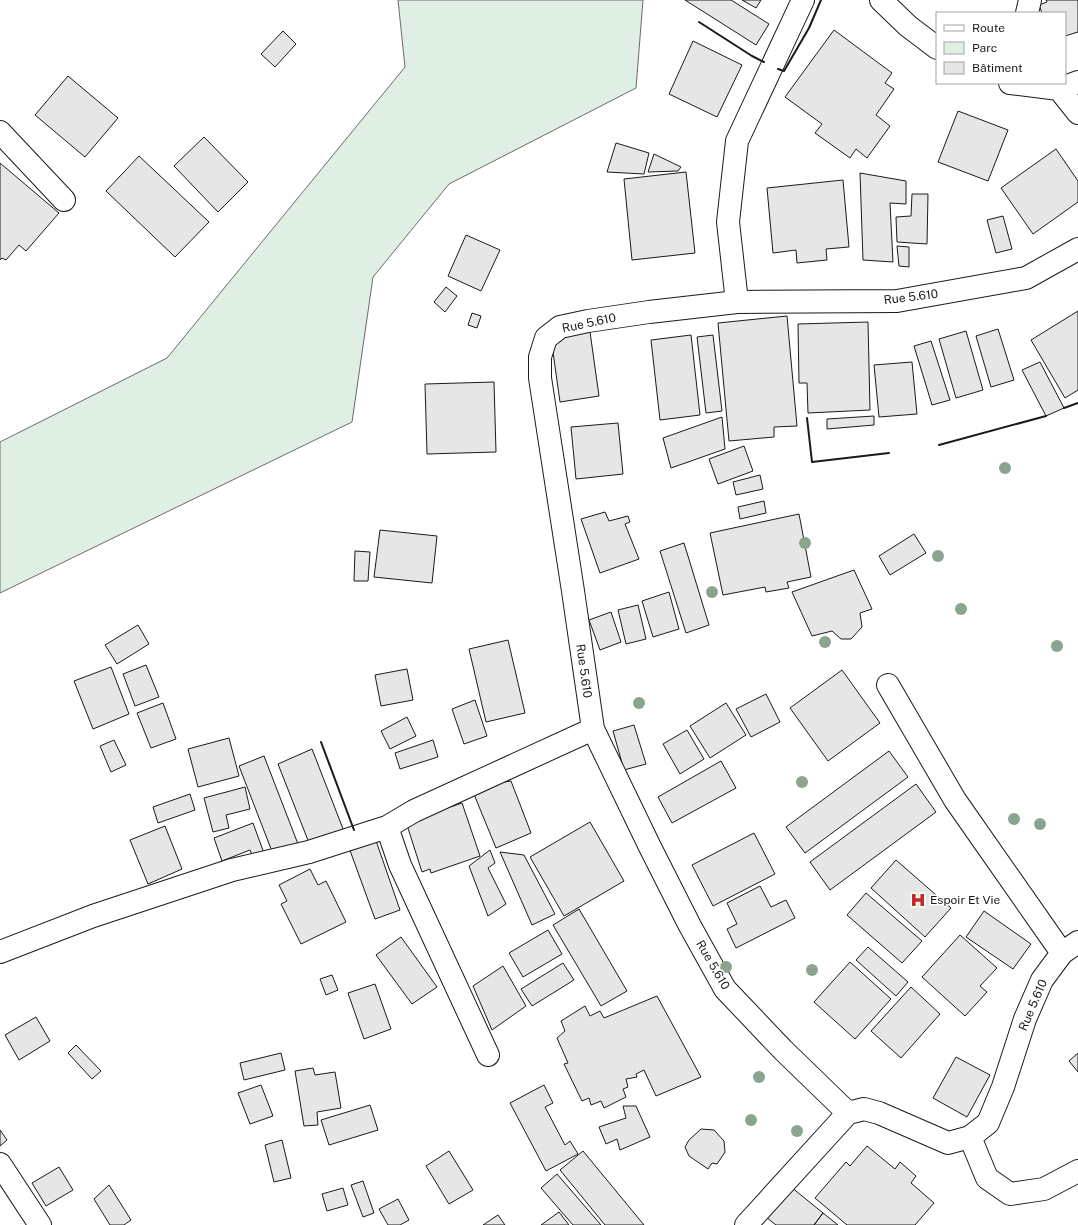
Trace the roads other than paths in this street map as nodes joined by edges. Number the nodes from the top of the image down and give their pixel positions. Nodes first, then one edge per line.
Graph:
1 (803, 0) edge
2 (881, 0) edge
3 (1030, 0) edge
4 (1027, 12) edge
5 (936, 47) edge
6 (1040, 84) edge
7 (1069, 85) edge
8 (1078, 113) edge
9 (0, 132) edge
10 (64, 200) dead end
11 (1078, 249) edge
12 (737, 302) junction
13 (888, 685) dead end
14 (593, 729) junction
15 (387, 827) junction
16 (1070, 947) edge
17 (0, 952) edge
18 (488, 1055) dead end
19 (848, 1113) junction
20 (970, 1137) junction
21 (0, 1164) edge
22 (1078, 1171) edge
23 (40, 1225) edge
24 (746, 1225) edge

1 - 12 street
2 - 5 street
3 - 4 street
6 - 7 street
7 - 8 street
9 - 10 street
11 - 12 street, Rue 5.610
12 - 14 street, Rue 5.610
13 - 16 street
14 - 15 street
14 - 19 street, Rue 5.610
15 - 17 street
15 - 18 street
16 - 20 street, Rue 5.610
19 - 20 street, Rue 5.610
19 - 24 street
20 - 22 street
21 - 23 street

